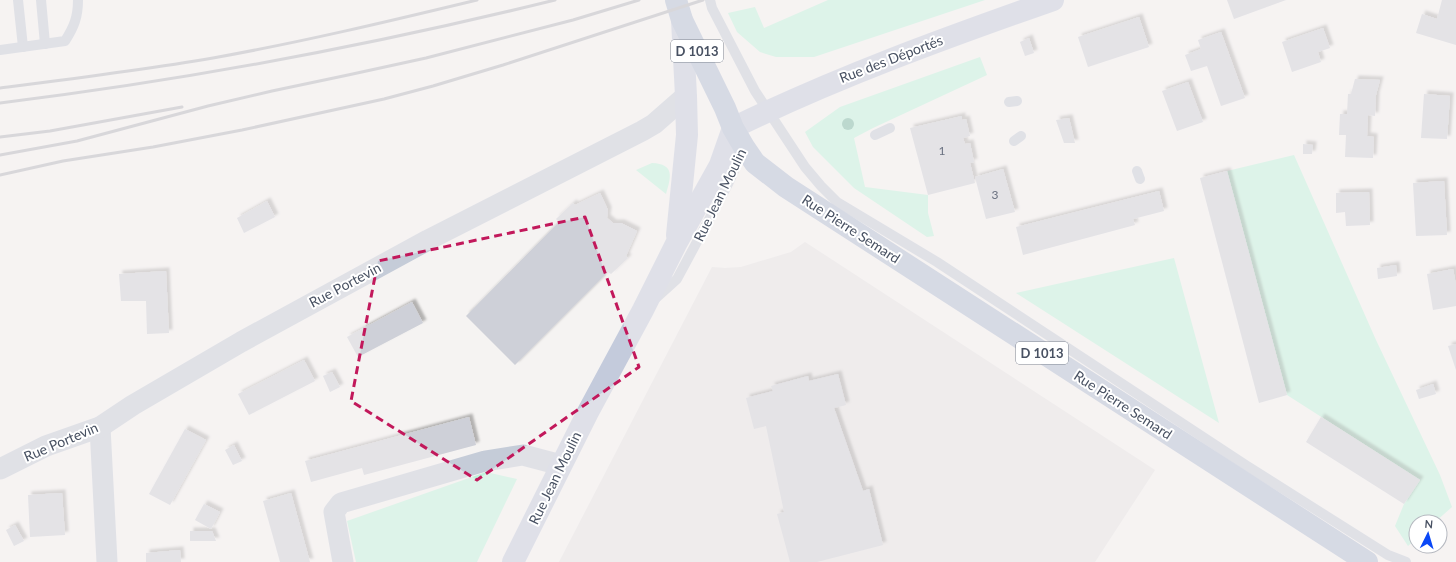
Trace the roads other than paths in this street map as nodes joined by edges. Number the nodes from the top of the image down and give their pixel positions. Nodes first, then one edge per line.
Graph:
1 (18, 0) edge
2 (41, 0) edge
3 (78, 0) edge
4 (1053, 0) edge
5 (711, 4) edge
6 (679, 10) edge
7 (45, 44) junction
8 (23, 47) junction
9 (0, 50) edge
10 (755, 91) junction
11 (686, 96) junction
12 (761, 114) junction
13 (733, 128) junction
14 (890, 128) dead end
15 (875, 135) dead end
16 (739, 159) junction
17 (676, 244) junction
18 (643, 310) junction
19 (100, 427) junction
20 (561, 465) junction
21 (0, 470) edge
22 (107, 562) edge
23 (343, 562) edge
24 (513, 562) edge
25 (1367, 562) edge
26 (1406, 562) edge

1 - 8 lane
2 - 7 lane
3 - 7 lane
4 - 12 main road, Rue des Déportés
5 - 10 lane
6 - 11 main road, Rue Jean Moulin
6 - 13 main road, D 1013
7 - 8 lane
8 - 9 lane
10 - 12 lane, Rue Jean Moulin
10 - 12 lane
11 - 17 main road, Rue Jean Moulin
11 - 19 street, Rue Portevin
12 - 13 main road, Rue des Déportés
12 - 16 lane, Rue Jean Moulin
12 - 26 lane
13 - 16 main road, Rue Pierre Semard / D 1013
13 - 16 main road, Rue Jean Moulin
14 - 15 lane
16 - 17 main road, Rue Jean Moulin
16 - 18 lane, Rue Jean Moulin
16 - 25 main road, Rue Pierre Semard / D 1013
17 - 18 main road, Rue Jean Moulin
18 - 20 main road, Rue Jean Moulin
19 - 21 street, Rue Portevin
19 - 22 street
20 - 23 street
20 - 24 main road, Rue Jean Moulin

